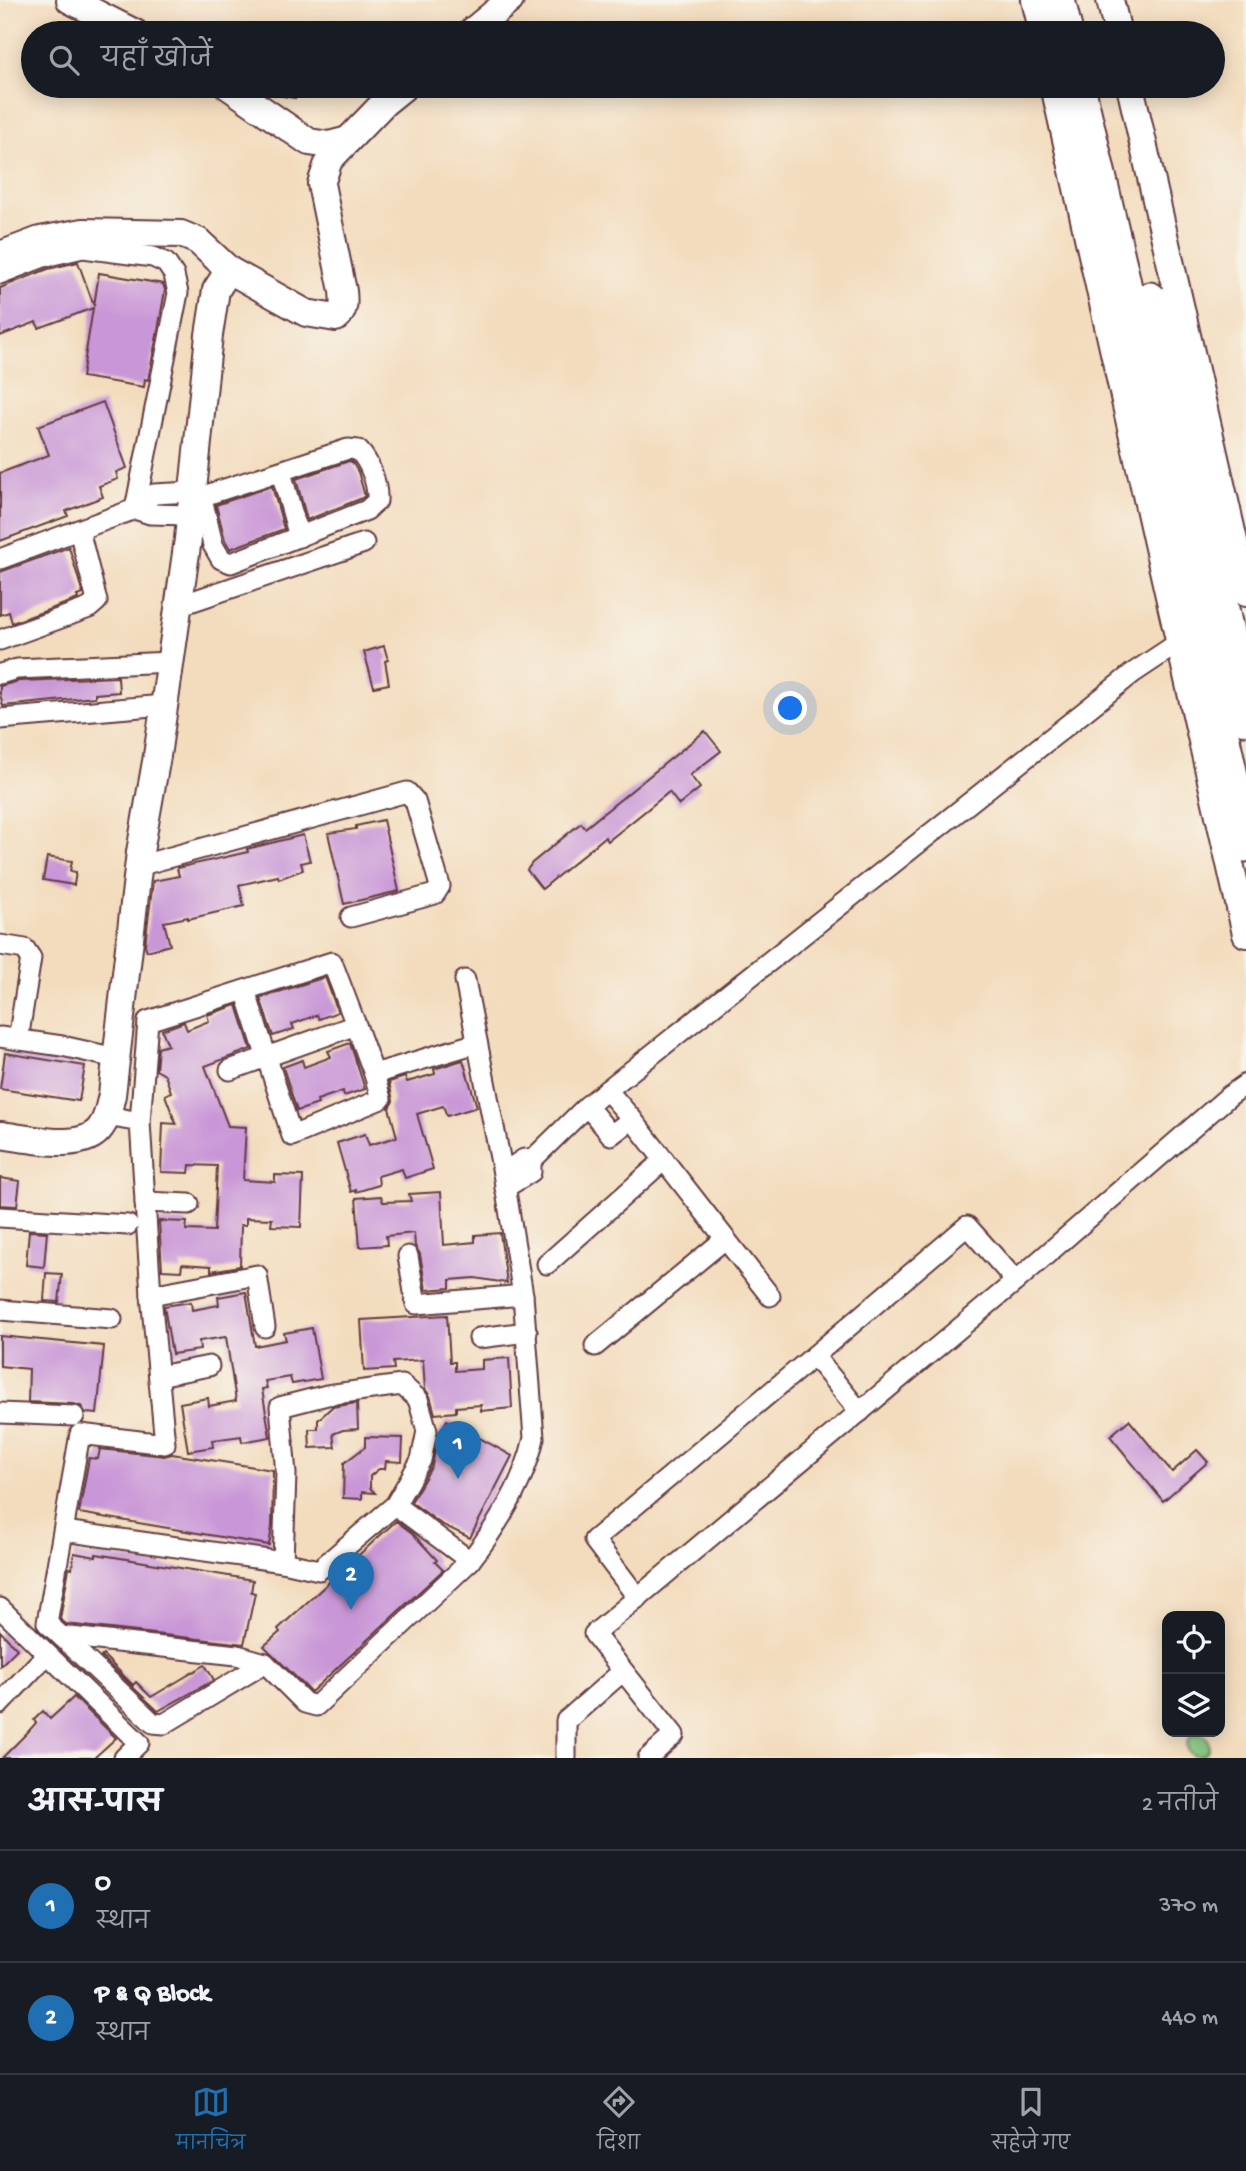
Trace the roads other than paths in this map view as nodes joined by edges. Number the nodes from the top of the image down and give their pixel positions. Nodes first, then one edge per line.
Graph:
1 (70, 0) edge
2 (510, 0) edge
3 (1035, 0) edge
4 (1058, 0) edge
5 (1081, 0) edge
6 (1110, 0) edge
7 (111, 21) edge
8 (485, 21) edge
9 (1040, 21) edge
10 (1063, 21) edge
11 (1085, 21) edge
12 (1115, 21) edge
13 (245, 98) edge
14 (390, 98) edge
15 (1058, 98) edge
16 (1081, 98) edge
17 (1101, 98) edge
18 (1133, 98) edge
19 (348, 140) junction
20 (0, 255) edge
21 (229, 270) junction
22 (0, 274) edge
23 (281, 472) junction
24 (194, 501) junction
25 (135, 509) junction
26 (79, 530) junction
27 (299, 537) junction
28 (364, 544) dead end
29 (0, 559) edge
30 (1246, 593) edge
31 (178, 606) junction
32 (0, 640) edge
33 (1178, 643) junction
34 (170, 662) junction
35 (0, 674) edge
36 (164, 705) junction
37 (1246, 718) edge
38 (0, 719) edge
39 (1246, 845) edge
40 (138, 866) junction
41 (351, 916) dead end
42 (1246, 934) edge
43 (0, 945) edge
44 (465, 980) dead end
45 (245, 990) junction
46 (356, 1025) junction
47 (9, 1038) edge
48 (477, 1043) junction
49 (267, 1057) junction
50 (116, 1058) junction
51 (230, 1070) dead end
52 (374, 1074) junction
53 (1246, 1084) edge
54 (607, 1090) junction
55 (587, 1106) junction
56 (107, 1116) junction
57 (632, 1119) junction
58 (140, 1122) junction
59 (0, 1135) edge
60 (664, 1160) junction
61 (504, 1181) junction
62 (145, 1202) junction
63 (189, 1204) dead end
64 (0, 1217) edge
65 (128, 1225) dead end
66 (725, 1239) junction
67 (408, 1256) dead end
68 (547, 1264) dead end
69 (1016, 1281) junction
70 (523, 1294) junction
71 (152, 1295) junction
72 (770, 1296) dead end
73 (0, 1310) edge
74 (112, 1319) dead end
75 (265, 1327) dead end
76 (527, 1332) junction
77 (479, 1338) dead end
78 (595, 1346) dead end
79 (814, 1356) junction
80 (209, 1366) dead end
81 (159, 1376) junction
82 (860, 1412) junction
83 (0, 1413) edge
84 (74, 1416) dead end
85 (395, 1505) junction
86 (64, 1531) junction
87 (470, 1561) junction
88 (283, 1562) junction
89 (638, 1598) junction
90 (0, 1608) edge
91 (61, 1636) junction
92 (47, 1654) junction
93 (265, 1663) junction
94 (624, 1671) junction
95 (0, 1704) edge
96 (124, 1758) edge
97 (566, 1758) edge
98 (648, 1758) edge

1 - 7 street
2 - 8 street
3 - 9 street
4 - 10 highway
5 - 11 highway
6 - 12 street
13 - 19 street
14 - 19 street
15 - 33 street
16 - 39 highway
17 - 37 highway
18 - 30 street
19 - 21 street
20 - 21 street
21 - 24 street
22 - 25 street
23 - 24 street
23 - 27 street
23 - 27 street
24 - 25 street
24 - 27 street
24 - 31 street
25 - 26 street
26 - 29 street
26 - 32 street
28 - 31 street
31 - 34 street
33 - 42 street
33 - 54 street
34 - 35 street
34 - 36 street
36 - 38 street
36 - 40 street
40 - 41 street
40 - 50 street
43 - 47 street
44 - 48 street
45 - 46 street
45 - 49 street
45 - 58 street
46 - 49 street
46 - 52 street
47 - 50 street
48 - 52 street
48 - 61 street
49 - 51 street
49 - 52 street
50 - 56 street
53 - 69 street
54 - 55 street
54 - 57 street
55 - 57 street
55 - 61 street
56 - 58 street
56 - 59 street
57 - 60 street
58 - 62 street
60 - 66 street
60 - 68 street
61 - 70 street
62 - 63 street
62 - 71 street
64 - 65 street
66 - 72 street
66 - 78 street
67 - 70 street
69 - 79 street
69 - 82 street
70 - 76 street
71 - 75 street
71 - 81 street
73 - 74 street
76 - 77 street
76 - 87 street
79 - 82 street
79 - 89 street
80 - 81 street
81 - 86 street
82 - 89 street
83 - 84 street
85 - 87 street
85 - 88 street
85 - 88 street
86 - 88 street
86 - 91 street
87 - 93 street
89 - 94 street
90 - 92 street
91 - 93 street
91 - 93 street
92 - 95 street
92 - 96 street
94 - 97 street
94 - 98 street

